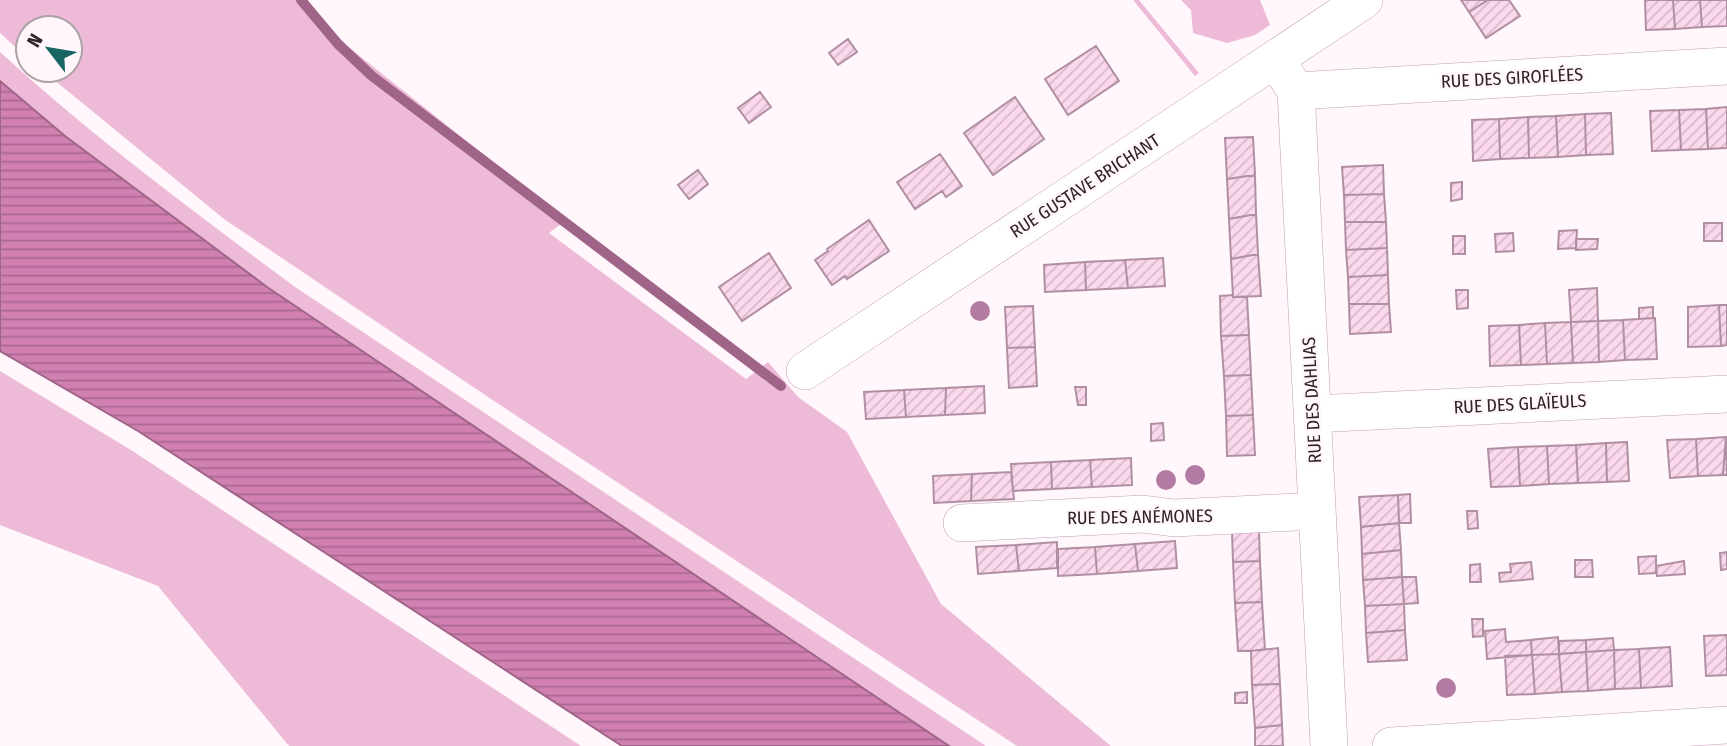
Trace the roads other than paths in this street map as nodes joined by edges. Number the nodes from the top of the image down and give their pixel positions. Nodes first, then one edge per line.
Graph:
1 (1364, 0) edge
2 (1276, 60) junction
3 (1727, 65) edge
4 (1296, 91) junction
5 (805, 371) dead end
6 (1727, 394) edge
7 (1313, 414) junction
8 (1317, 511) junction
9 (962, 523) dead end
10 (1727, 726) edge
11 (1329, 746) edge
12 (1391, 746) edge

1 - 2 street, RUE GUSTAVE BRICHANT
2 - 4 street, RUE DES DAHLIAS
2 - 5 street, RUE GUSTAVE BRICHANT
3 - 4 street, RUE DES GIROFLÉES
4 - 7 street, RUE DES DAHLIAS
6 - 7 street, RUE DES GLAÏEULS
7 - 8 street, RUE DES DAHLIAS
8 - 9 street, RUE DES ANÉMONES
8 - 11 street, RUE DES DAHLIAS
10 - 12 street

